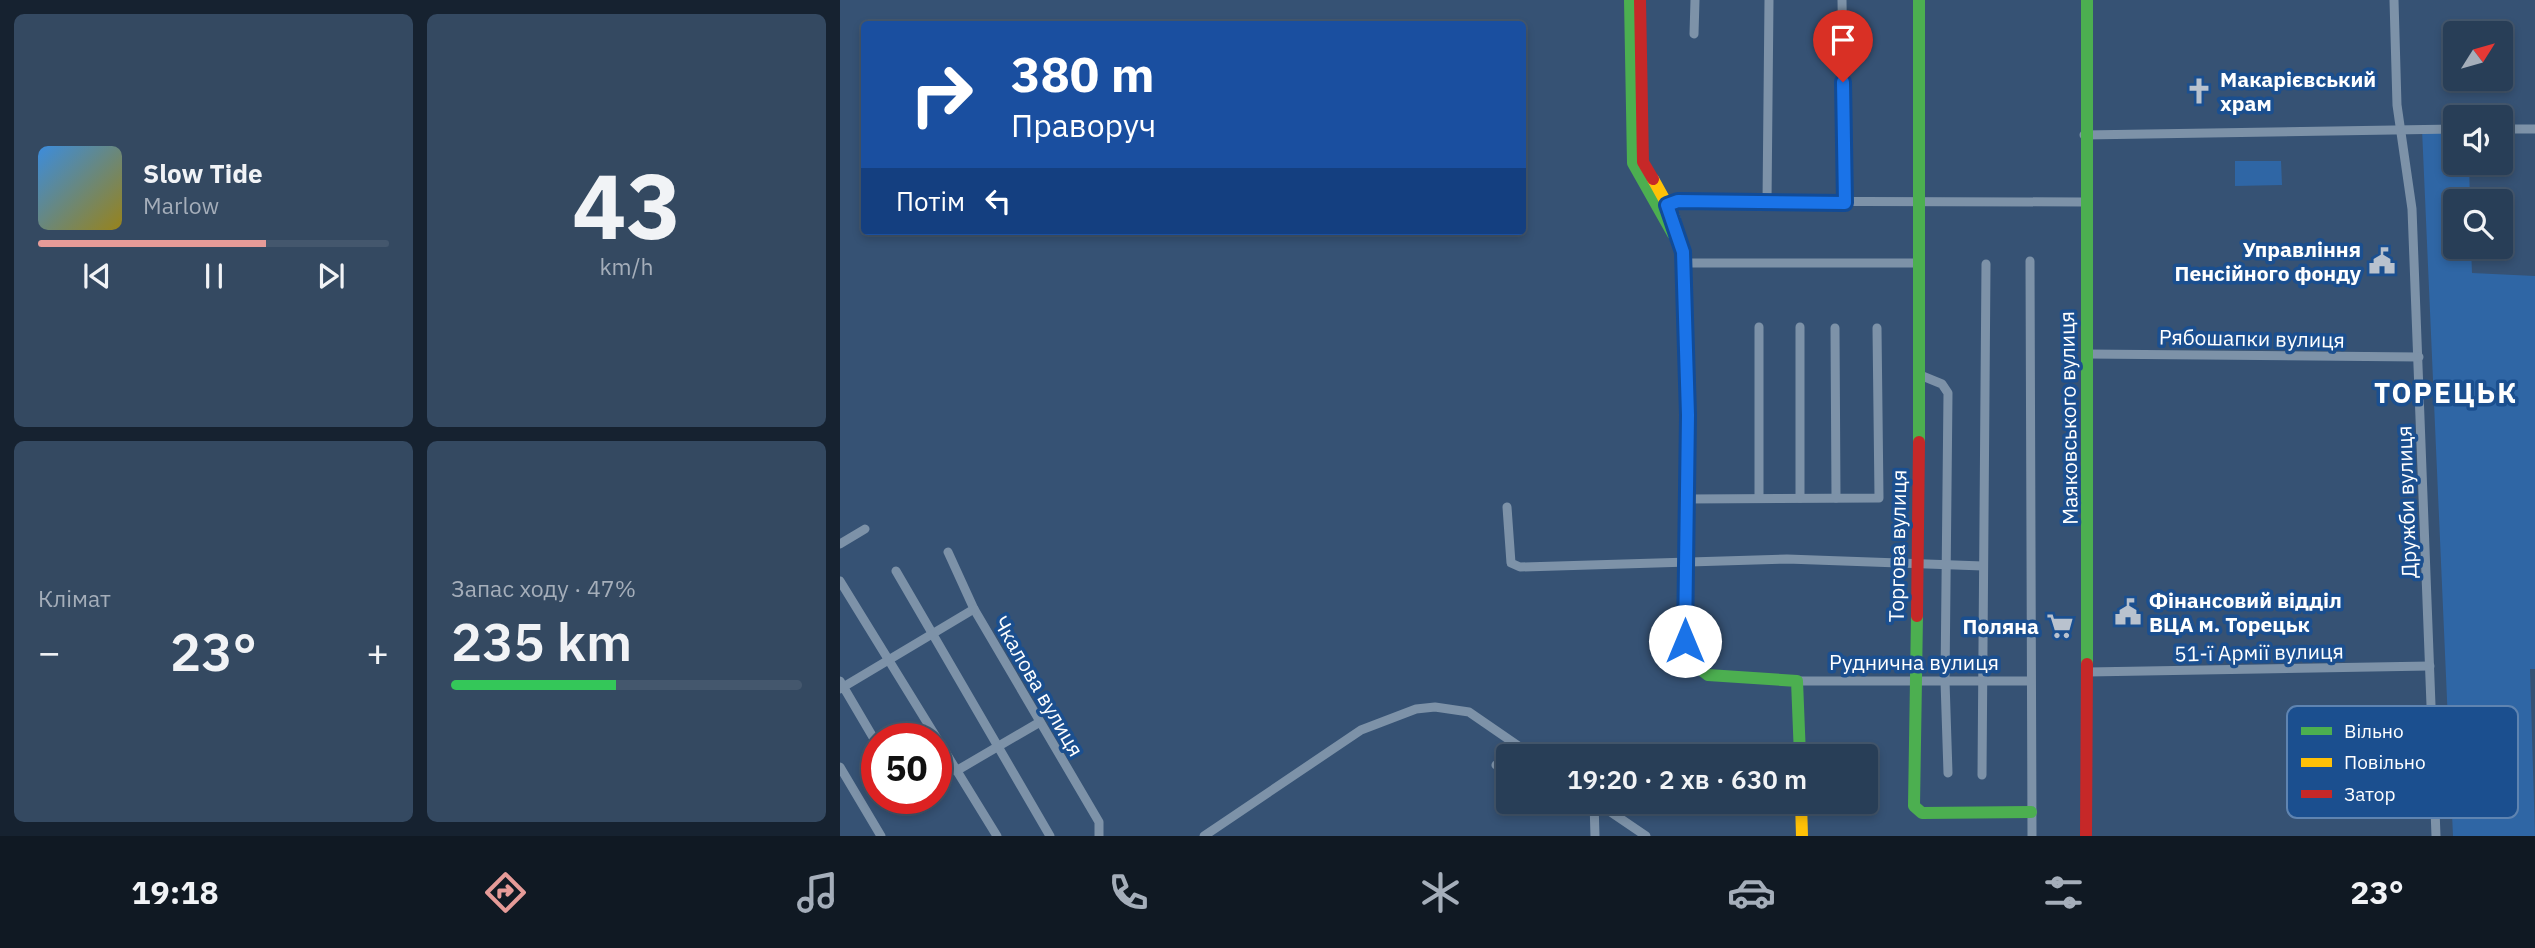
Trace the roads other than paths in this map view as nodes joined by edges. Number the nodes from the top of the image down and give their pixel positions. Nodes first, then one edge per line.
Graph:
1 (1630, 0) edge
2 (1640, 0) edge
3 (1695, 0) edge
4 (1769, 0) edge
5 (1842, 0) edge
6 (1919, 0) edge
7 (2087, 0) edge
8 (2394, 0) edge
9 (1694, 34) dead end
10 (2402, 129) junction
11 (2443, 129) edge
12 (2513, 129) edge
13 (2535, 129) edge
14 (2084, 135) junction
15 (1768, 202) junction
16 (2084, 202) junction
17 (1845, 203) junction
18 (1919, 204) junction
19 (1667, 205) junction
20 (1683, 257) junction
21 (2030, 261) dead end
22 (1919, 263) junction
23 (1986, 264) dead end
24 (1759, 327) dead end
25 (1800, 327) dead end
26 (1835, 328) dead end
27 (1877, 328) dead end
28 (2086, 354) junction
29 (2419, 357) junction
30 (1920, 375) junction
31 (1759, 498) junction
32 (1800, 498) junction
33 (1836, 498) junction
34 (1686, 499) junction
35 (1507, 507) dead end
36 (865, 529) dead end
37 (840, 544) edge
38 (948, 552) dead end
39 (1684, 561) junction
40 (1916, 562) junction
41 (1947, 565) junction
42 (1983, 566) junction
43 (897, 571) dead end
44 (840, 581) edge
45 (974, 608) junction
46 (933, 632) junction
47 (889, 660) junction
48 (2430, 666) junction
49 (2088, 672) junction
50 (1914, 680) junction
51 (1797, 681) junction
52 (1945, 681) junction
53 (1982, 681) junction
54 (2031, 681) junction
55 (841, 685) edge
56 (2431, 706) edge
57 (1040, 722) junction
58 (864, 723) edge
59 (1516, 744) edge
60 (1800, 744) edge
61 (997, 746) junction
62 (840, 767) edge
63 (956, 771) junction
64 (1948, 773) dead end
65 (1982, 775) dead end
66 (2031, 813) junction
67 (1595, 814) edge
68 (1613, 814) edge
69 (1801, 814) edge
70 (2435, 818) edge
71 (881, 836) edge
72 (997, 836) edge
73 (1050, 836) edge
74 (1099, 836) edge
75 (1204, 836) edge
76 (1595, 836) edge
77 (1646, 836) edge
78 (1802, 836) edge
79 (2032, 836) edge
80 (2085, 836) edge
81 (2436, 836) edge

1 - 20 main road
2 - 19 main road, Руднична вулиця
3 - 9 street
4 - 15 street
5 - 17 street
6 - 18 main road, Торгова вулиця
7 - 14 main road, Маяковського вулиця
8 - 10 street, Дружби вулиця
10 - 11 street
10 - 14 street
10 - 29 street, Дружби вулиця
12 - 13 street
14 - 16 main road, Маяковського вулиця
15 - 17 street
15 - 19 street
16 - 18 street
16 - 28 main road, Маяковського вулиця
17 - 18 street
18 - 22 main road, Торгова вулиця
19 - 20 main road, Руднична вулиця
20 - 22 street
20 - 34 main road, Руднична вулиця
21 - 54 street
22 - 30 main road, Торгова вулиця
23 - 42 street
24 - 31 street
25 - 32 street
26 - 33 street
27 - 33 street
28 - 29 street, Рябошапки вулиця
28 - 49 main road, Маяковського вулиця
29 - 48 street, Дружби вулиця
30 - 40 main road, Торгова вулиця
30 - 41 street
31 - 32 street
31 - 34 street
32 - 33 street
34 - 39 main road, Руднична вулиця
35 - 39 street
36 - 37 street
38 - 45 street, Чкалова вулиця
39 - 40 street
39 - 51 main road, Руднична вулиця
40 - 41 street
40 - 50 main road, Торгова вулиця
41 - 42 street
41 - 52 street
42 - 53 street
43 - 46 street
44 - 47 street
45 - 46 street
45 - 57 street, Чкалова вулиця
46 - 47 street
46 - 61 street
47 - 55 street
47 - 63 street
48 - 49 street, 51-ї Армії вулиця
48 - 56 street, Дружби вулиця
49 - 80 main road, Маяковського вулиця
50 - 51 street, Руднична вулиця
50 - 52 street, Руднична вулиця
50 - 66 main road, Торгова вулиця
51 - 60 main road
52 - 53 street, Руднична вулиця
52 - 64 street
53 - 54 street, Руднична вулиця
53 - 65 street
54 - 66 street
55 - 58 street
57 - 61 street
57 - 74 street, Чкалова вулиця
59 - 75 street
61 - 63 street
61 - 73 street
62 - 71 street
63 - 72 street
66 - 79 street
67 - 76 street
68 - 77 street
69 - 78 main road
70 - 81 street, Дружби вулиця

